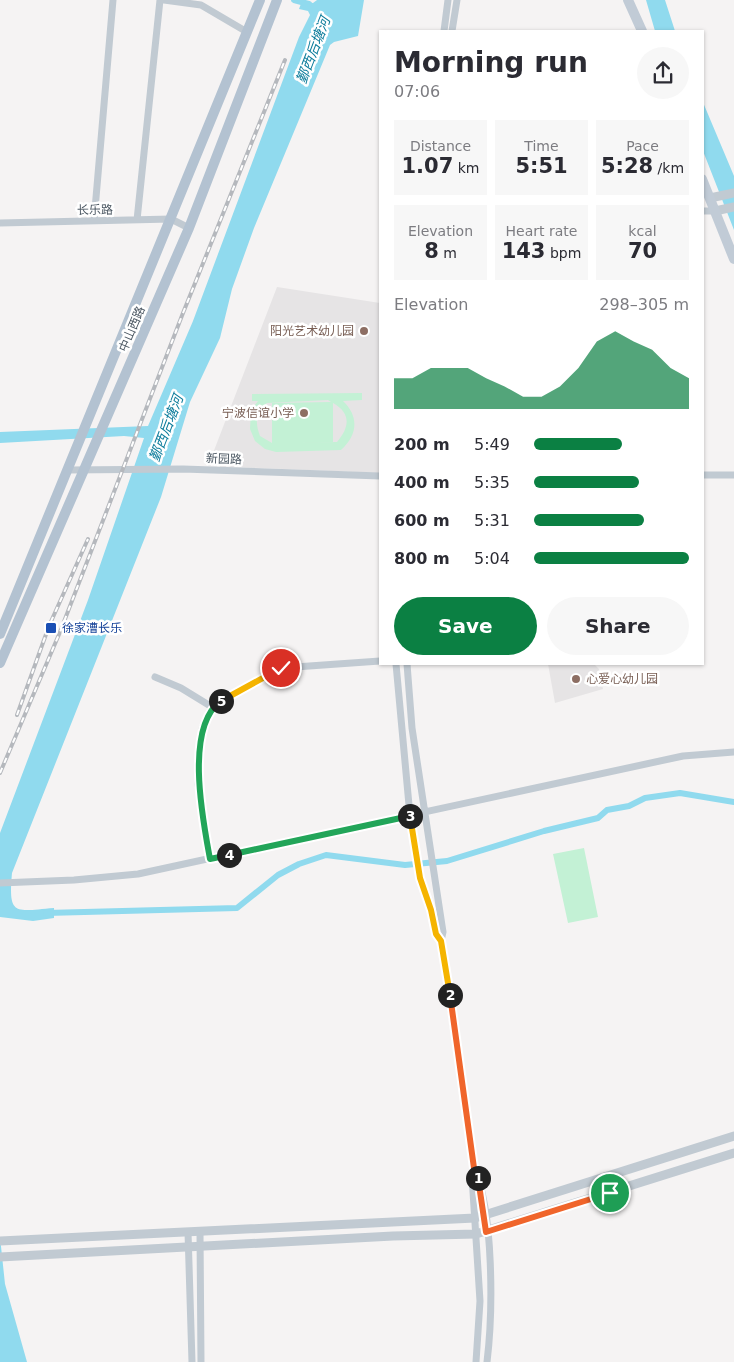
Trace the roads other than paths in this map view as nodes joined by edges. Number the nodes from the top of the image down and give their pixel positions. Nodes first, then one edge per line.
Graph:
1 (113, 0) edge
2 (160, 0) edge
3 (164, 0) edge
4 (260, 0) edge
5 (277, 0) edge
6 (448, 0) edge
7 (457, 0) edge
8 (628, 0) edge
9 (444, 30) edge
10 (452, 30) edge
11 (642, 30) edge
12 (246, 32) junction
13 (734, 192) edge
14 (706, 199) edge
15 (730, 208) edge
16 (704, 211) edge
17 (715, 211) junction
18 (171, 219) junction
19 (138, 220) junction
20 (94, 221) junction
21 (0, 223) edge
22 (188, 228) junction
23 (734, 259) edge
24 (68, 470) junction
25 (85, 470) junction
26 (734, 474) edge
27 (704, 475) edge
28 (379, 476) edge
29 (0, 634) edge
30 (379, 661) edge
31 (0, 663) edge
32 (396, 665) edge
33 (407, 665) edge
34 (155, 677) dead end
35 (212, 707) junction
36 (734, 752) edge
37 (424, 814) junction
38 (410, 816) junction
39 (210, 859) junction
40 (0, 883) edge
41 (441, 941) junction
42 (734, 1136) edge
43 (734, 1153) edge
44 (480, 1217) junction
45 (188, 1232) junction
46 (200, 1232) junction
47 (486, 1232) junction
48 (476, 1234) junction
49 (0, 1241) edge
50 (201, 1246) junction
51 (189, 1247) junction
52 (3, 1257) edge
53 (192, 1362) edge
54 (201, 1362) edge
55 (476, 1362) edge
56 (487, 1362) edge

1 - 20 street
2 - 19 street
3 - 12 street
4 - 12 main road, 中山西路
5 - 22 main road, 中山西路
6 - 9 street
7 - 10 street
8 - 11 main road
12 - 18 main road, 中山西路
13 - 14 street
14 - 17 main road
15 - 17 street
16 - 17 street
17 - 23 main road
18 - 19 street, 长乐路
18 - 22 street, 长乐路
18 - 24 main road, 中山西路
19 - 20 street, 长乐路
20 - 21 street, 长乐路
22 - 25 main road, 中山西路
24 - 25 street, 新园路
24 - 29 main road, 中山西路
25 - 28 street, 新园路
25 - 31 main road, 中山西路
26 - 27 street
30 - 35 street
32 - 38 street
33 - 37 street
34 - 35 street
35 - 39 street
36 - 37 street
37 - 38 street
37 - 41 street
38 - 39 street
38 - 41 street
39 - 40 street
41 - 44 street
42 - 44 street
43 - 47 street
44 - 46 street
44 - 47 street
44 - 48 street
45 - 46 street
45 - 49 street
45 - 51 street
46 - 50 street
47 - 48 street
47 - 56 street
48 - 50 street
48 - 55 street
50 - 51 street
50 - 54 street
51 - 52 street
51 - 53 street

